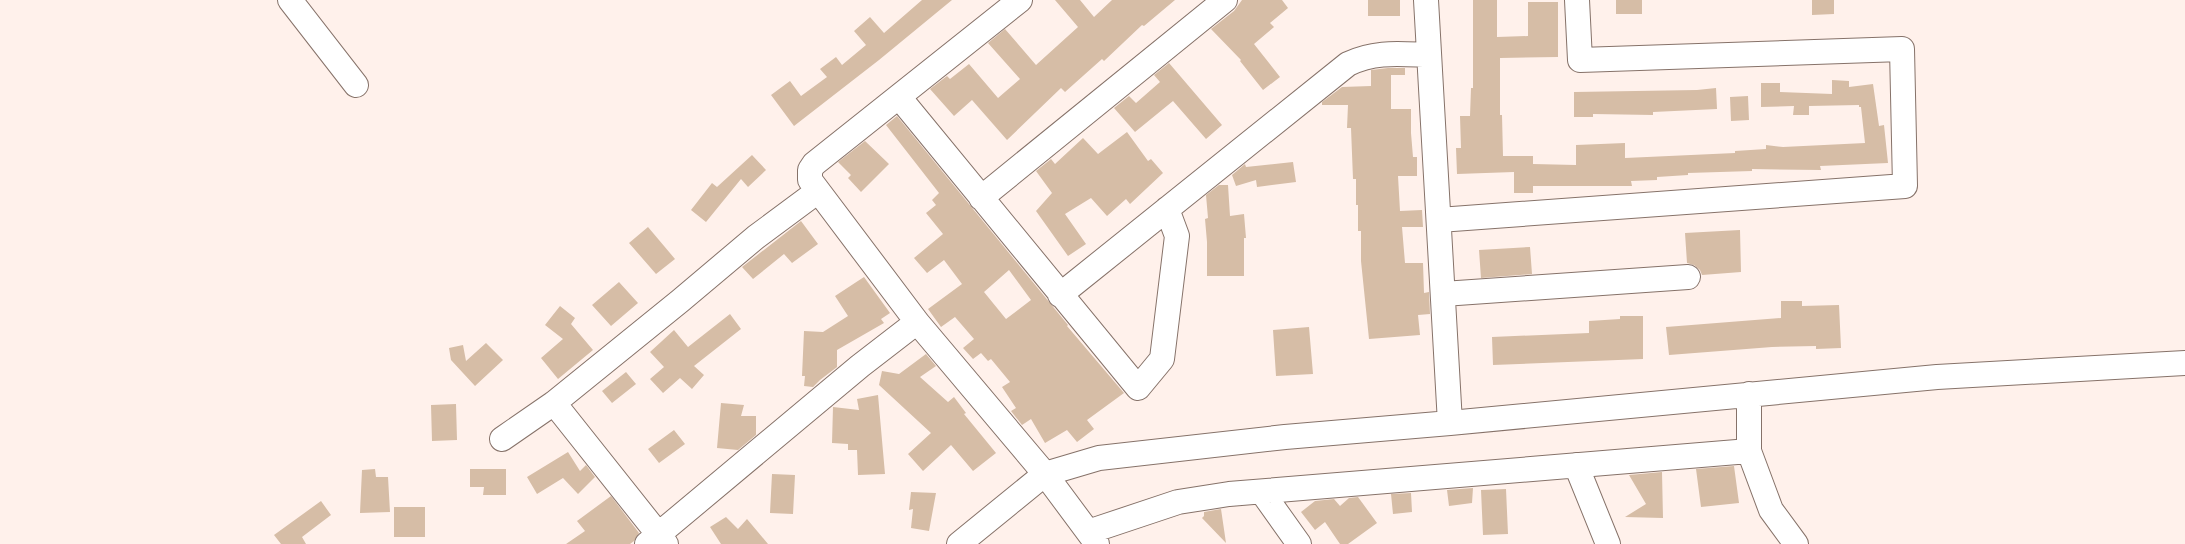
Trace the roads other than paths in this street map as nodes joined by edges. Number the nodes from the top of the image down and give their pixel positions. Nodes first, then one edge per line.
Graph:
1 (290, 0) edge
2 (1020, 0) edge
3 (1225, 0) edge
4 (1426, 0) edge
5 (1577, 0) edge
6 (1428, 55) junction
7 (356, 85) dead end
8 (899, 97) junction
9 (818, 191) junction
10 (981, 198) junction
11 (1167, 209) junction
12 (1439, 220) junction
13 (1688, 277) dead end
14 (1443, 294) junction
15 (1060, 295) junction
16 (917, 322) junction
17 (2185, 363) edge
18 (1749, 394) junction
19 (554, 403) junction
20 (1450, 424) junction
21 (502, 439) dead end
22 (1749, 451) junction
23 (1576, 465) junction
24 (1045, 474) junction
25 (1262, 492) junction
26 (1093, 538) edge
27 (657, 541) edge
28 (959, 544) edge
29 (1299, 544) edge
30 (1608, 544) edge
31 (1796, 544) edge

1 - 7 street
2 - 8 street
3 - 10 street
4 - 6 street
5 - 12 street
6 - 11 street
6 - 12 street
8 - 9 street
8 - 10 street
9 - 16 street
9 - 19 street
10 - 15 street
11 - 15 street
11 - 15 street
12 - 14 street
13 - 14 street
14 - 20 street
16 - 24 street
16 - 27 street
17 - 18 street
18 - 20 street
18 - 22 street
19 - 21 street
19 - 27 street
20 - 24 street
22 - 23 street
22 - 31 street
23 - 25 street
23 - 30 street
24 - 26 street
24 - 28 street
25 - 26 street
25 - 29 street

